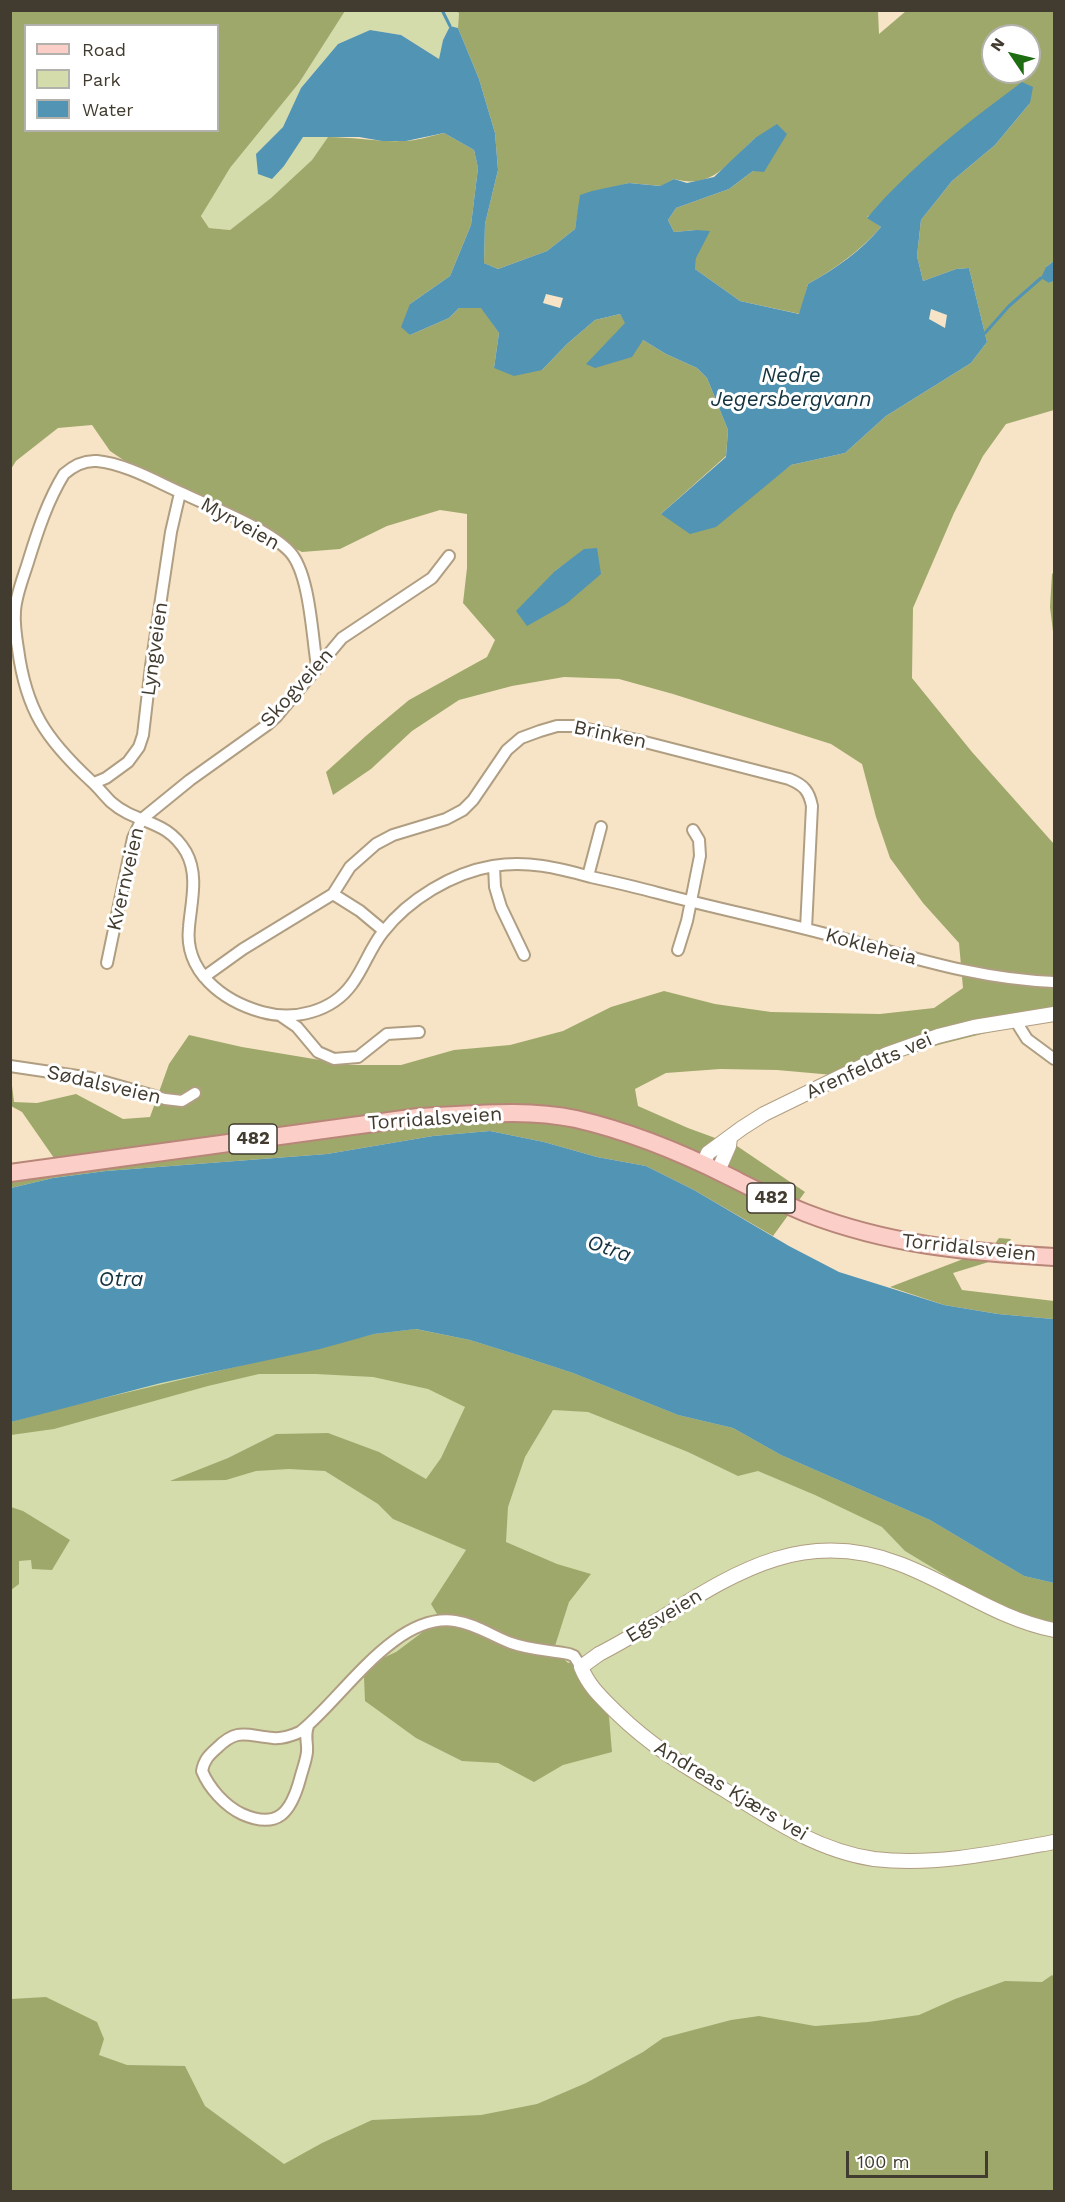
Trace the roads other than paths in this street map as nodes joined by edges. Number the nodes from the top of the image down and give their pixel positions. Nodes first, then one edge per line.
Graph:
1 (180, 493) junction
2 (449, 556) dead end
3 (13, 611) edge
4 (317, 666) junction
5 (93, 783) junction
6 (142, 819) junction
7 (601, 827) dead end
8 (693, 830) dead end
9 (494, 866) junction
10 (588, 876) junction
11 (333, 894) junction
12 (690, 900) junction
13 (806, 929) junction
14 (384, 931) junction
15 (678, 950) dead end
16 (524, 955) dead end
17 (107, 963) dead end
18 (204, 977) junction
19 (1054, 982) edge
20 (1054, 1014) edge
21 (281, 1015) junction
22 (1015, 1020) junction
23 (419, 1032) dead end
24 (1054, 1059) edge
25 (10, 1066) edge
26 (195, 1093) dead end
27 (710, 1167) junction
28 (10, 1173) edge
29 (1054, 1257) edge
30 (1054, 1630) edge
31 (581, 1667) junction
32 (308, 1726) junction
33 (1054, 1842) edge

1 - 3 street, Kvernveien
1 - 4 street, Myrveien
1 - 5 street, Lyngveien
2 - 4 street, Skogveien
3 - 5 street, Kvernveien
4 - 6 street, Skogveien
5 - 6 street, Kvernveien
6 - 17 street, Kvernveien
6 - 18 street, Kokleheia
7 - 10 street
8 - 12 street
9 - 10 street, Kokleheia
9 - 14 street, Kokleheia
9 - 16 street
10 - 12 street, Kokleheia
11 - 13 street, Brinken
11 - 14 street
11 - 18 street, Brinken
12 - 13 street, Kokleheia
12 - 15 street
13 - 19 street, Kokleheia
14 - 21 street, Kokleheia
18 - 21 street, Kokleheia
20 - 22 street, Arenfeldts vei
21 - 23 street, Kokleheia
22 - 24 street
22 - 27 street, Arenfeldts vei
25 - 26 street, Sødalsveien
27 - 28 main road, Torridalsveien / 482
27 - 29 main road, Torridalsveien / 482
30 - 31 street, Egsveien
31 - 32 street
31 - 33 street, Andreas Kjærs vei
32 - 32 street

